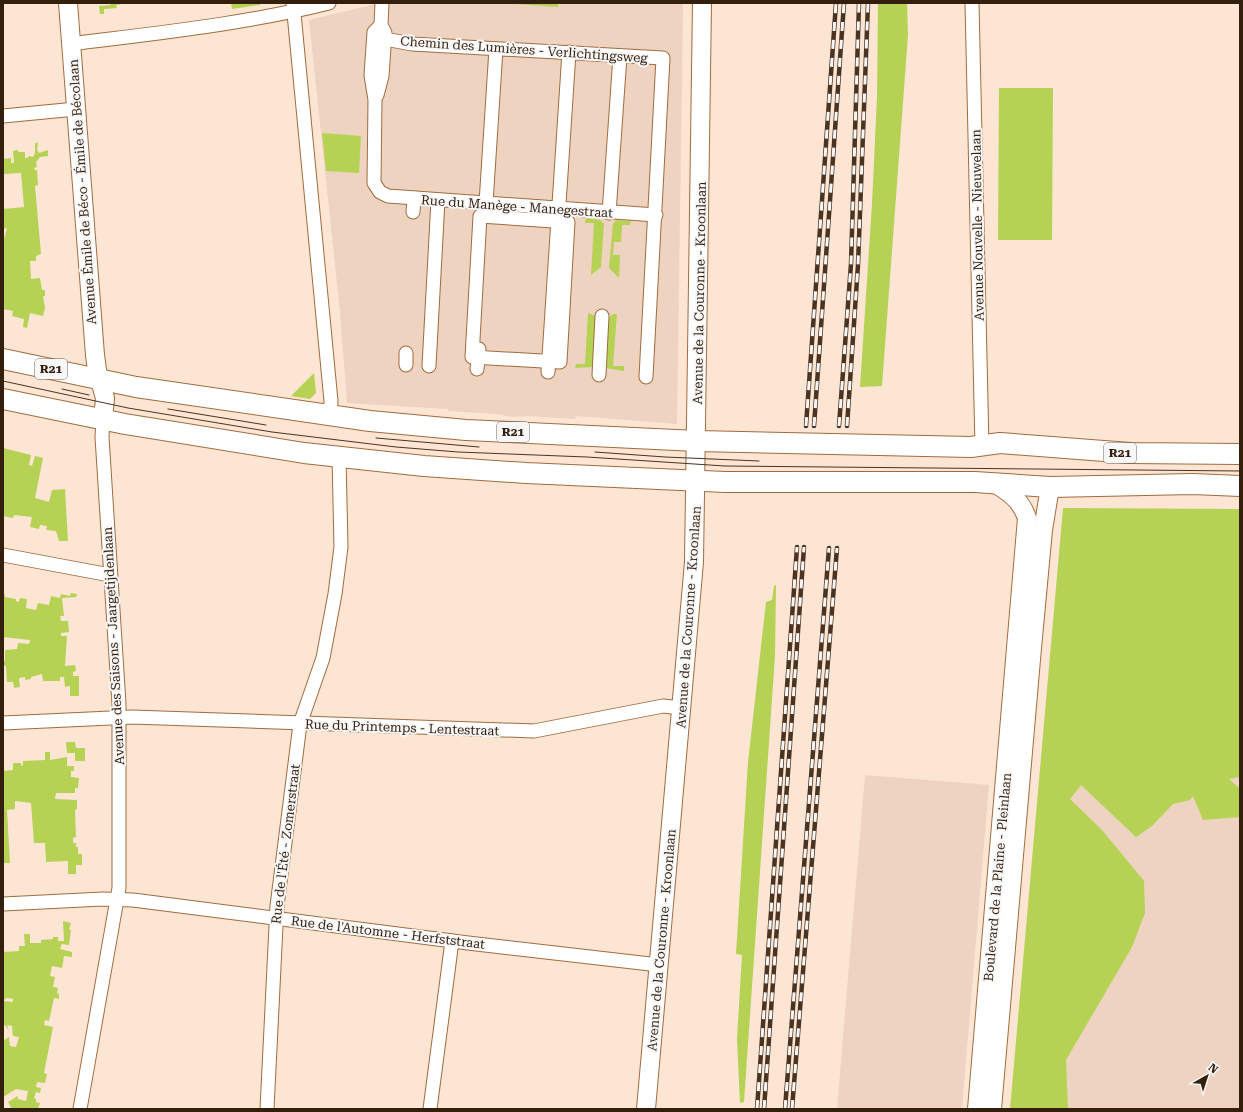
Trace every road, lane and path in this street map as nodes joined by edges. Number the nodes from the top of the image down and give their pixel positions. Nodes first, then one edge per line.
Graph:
1 (68, 3) edge
2 (329, 3) edge
3 (382, 3) edge
4 (702, 3) edge
5 (972, 3) edge
6 (294, 7) edge
7 (381, 25) junction
8 (385, 39) junction
9 (71, 44) junction
10 (496, 49) junction
11 (569, 52) junction
12 (620, 56) junction
13 (375, 100) junction
14 (76, 109) junction
15 (3, 116) edge
16 (414, 198) junction
17 (438, 200) junction
18 (488, 203) junction
19 (413, 212) dead end
20 (609, 213) junction
21 (558, 215) junction
22 (656, 216) junction
23 (489, 217) junction
24 (602, 316) dead end
25 (3, 359) edge
26 (429, 366) dead end
27 (599, 376) dead end
28 (646, 377) dead end
29 (100, 380) junction
30 (3, 399) edge
31 (330, 416) junction
32 (103, 420) junction
33 (697, 442) junction
34 (982, 447) junction
35 (1240, 454) edge
36 (339, 457) junction
37 (696, 482) junction
38 (994, 483) junction
39 (1240, 486) edge
40 (1050, 487) junction
41 (1035, 529) junction
42 (3, 556) edge
43 (110, 575) junction
44 (1024, 646) junction
45 (682, 708) junction
46 (119, 717) junction
47 (3, 723) edge
48 (300, 724) junction
49 (118, 899) junction
50 (3, 904) edge
51 (276, 919) junction
52 (452, 941) junction
53 (659, 965) junction
54 (80, 1109) edge
55 (267, 1109) edge
56 (430, 1109) edge
57 (646, 1109) edge
58 (977, 1109) edge
59 (992, 1109) edge

1 - 9 main road, Avenue Émile de Béco - Émile de Bécolaan
2 - 6 street
3 - 7 street
4 - 33 main road, Avenue de la Couronne - Kroonlaan
5 - 34 street, Avenue Nouvelle - Nieuwelaan
6 - 9 street
6 - 31 street
7 - 8 street
7 - 13 street
8 - 10 street, Chemin des Lumières - Verlichtingsweg
8 - 13 street
9 - 14 main road, Avenue Émile de Béco - Émile de Bécolaan
10 - 11 street, Chemin des Lumières - Verlichtingsweg
10 - 18 street
11 - 12 street, Chemin des Lumières - Verlichtingsweg
11 - 21 street
12 - 20 street
12 - 22 street, Chemin des Lumières - Verlichtingsweg
13 - 16 street, Rue du Manège - Manegestraat
14 - 15 street
14 - 29 main road, Avenue Émile de Béco - Émile de Bécolaan
16 - 17 street, Rue du Manège - Manegestraat
16 - 19 street
17 - 18 street, Rue du Manège - Manegestraat
17 - 26 street
18 - 21 street, Rue du Manège - Manegestraat
18 - 23 street
20 - 21 street, Rue du Manège - Manegestraat
20 - 22 street, Rue du Manège - Manegestraat
21 - 23 street
21 - 23 street
22 - 28 street
24 - 27 street
25 - 29 main road, R21
29 - 31 main road, R21
29 - 32 main road, Avenue Émile de Béco - Émile de Bécolaan
30 - 32 main road
31 - 33 main road, R21
32 - 36 main road
32 - 43 street, Avenue des Saisons - Jaargetijdenlaan
33 - 34 main road, R21
33 - 37 main road, Avenue de la Couronne - Kroonlaan
34 - 35 main road, R21
36 - 37 main road
36 - 48 street, Rue de l'Été - Zomerstraat
37 - 38 main road
37 - 45 main road, Avenue de la Couronne - Kroonlaan
38 - 40 main road
38 - 41 main road, Boulevard de la Plaine - Pleinlaan
39 - 40 main road
40 - 41 main road, Boulevard de la Plaine - Pleinlaan
41 - 44 main road, Boulevard de la Plaine - Pleinlaan
42 - 43 street
43 - 46 street, Avenue des Saisons - Jaargetijdenlaan
44 - 58 main road, Boulevard de la Plaine - Pleinlaan
44 - 59 main road, Boulevard de la Plaine - Pleinlaan
45 - 48 street, Rue du Printemps - Lentestraat
45 - 53 main road, Avenue de la Couronne - Kroonlaan
46 - 47 street, Rue du Printemps - Lentestraat
46 - 48 street, Rue du Printemps - Lentestraat
46 - 49 street, Avenue des Saisons - Jaargetijdenlaan
48 - 51 street, Rue de l'Été - Zomerstraat
49 - 50 street, Rue de l'Automne - Herfststraat
49 - 51 street, Rue de l'Automne - Herfststraat
49 - 54 street, Avenue des Saisons - Jaargetijdenlaan
51 - 52 street, Rue de l'Automne - Herfststraat
51 - 55 street, Rue de l'Été - Zomerstraat
52 - 53 street, Rue de l'Automne - Herfststraat
52 - 56 street
53 - 57 main road, Avenue de la Couronne - Kroonlaan

